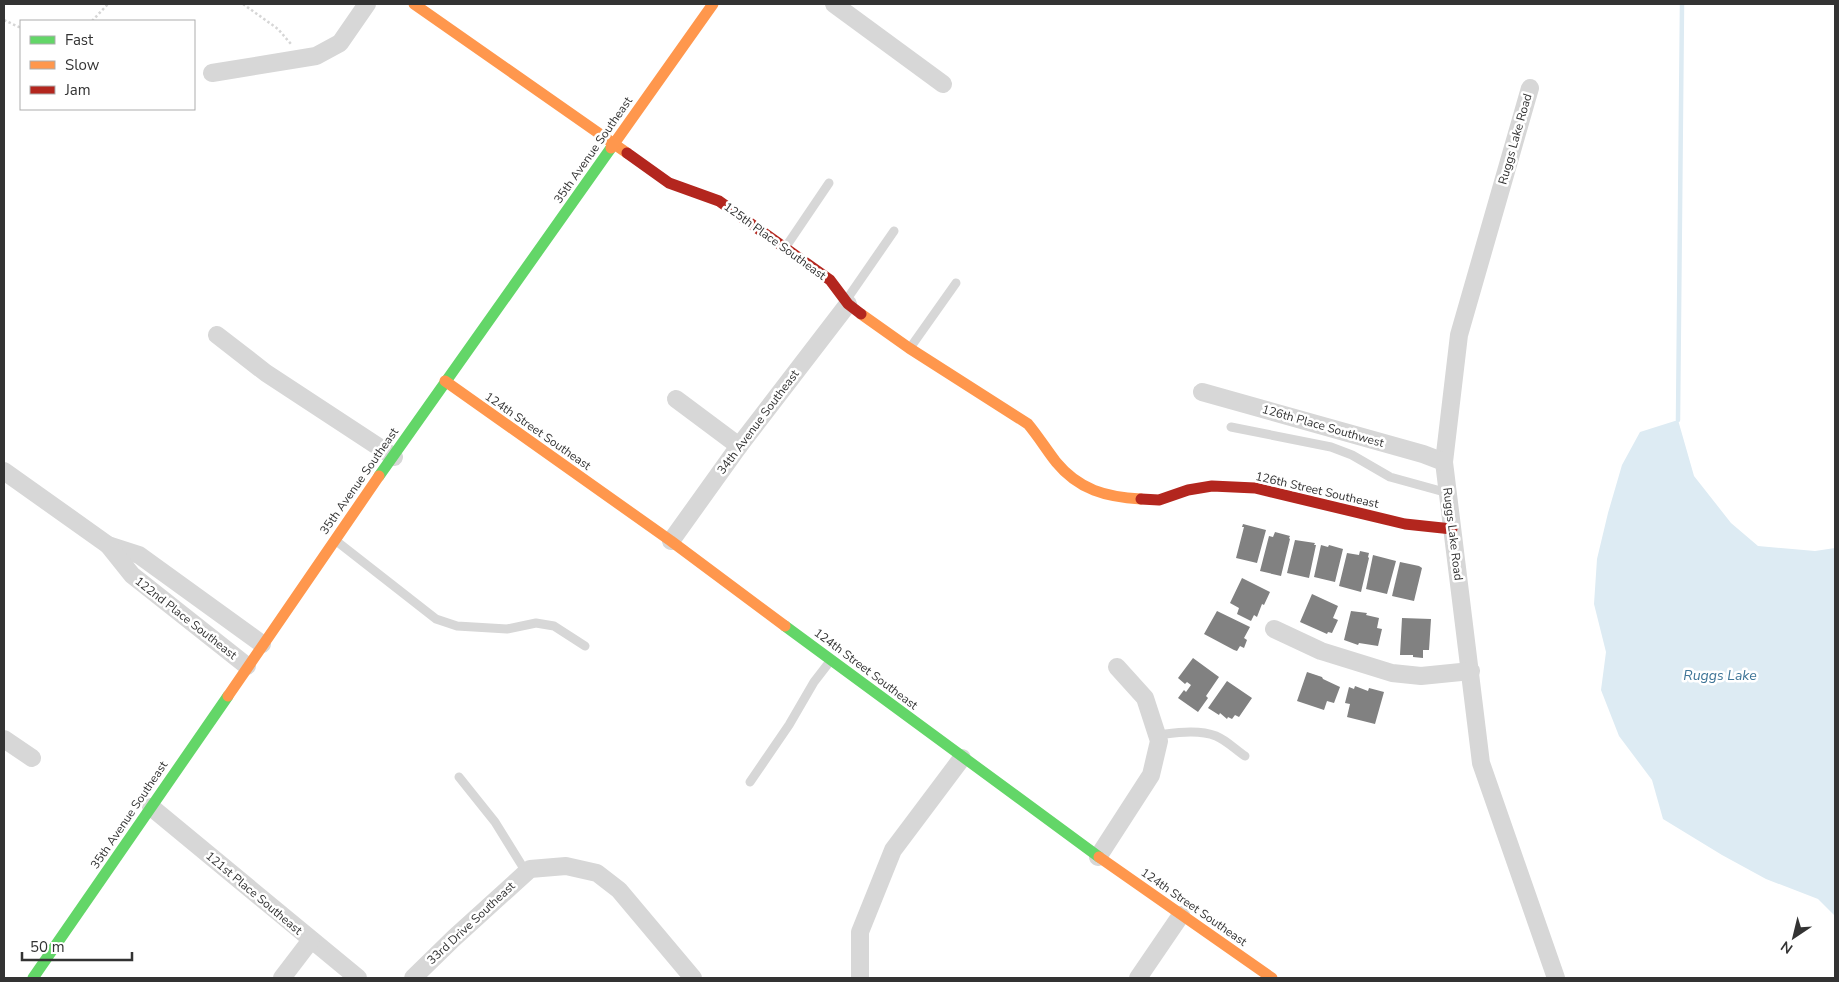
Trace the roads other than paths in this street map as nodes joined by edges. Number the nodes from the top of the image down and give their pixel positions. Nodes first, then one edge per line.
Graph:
1 (367, 4) edge
2 (414, 4) edge
3 (713, 4) edge
4 (834, 4) edge
5 (212, 73) dead end
6 (942, 84) dead end
7 (1530, 88) dead end
8 (614, 144) junction
9 (829, 183) dead end
10 (894, 231) dead end
11 (785, 248) junction
12 (956, 283) dead end
13 (846, 302) junction
14 (217, 334) dead end
15 (909, 348) junction
16 (445, 381) junction
17 (976, 392) joint
18 (1202, 392) dead end
19 (676, 399) dead end
20 (1232, 426) dead end
21 (739, 446) junction
22 (394, 456) junction
23 (1444, 462) junction
24 (4, 471) edge
25 (1448, 494) junction
26 (1452, 529) junction
27 (335, 540) junction
28 (671, 541) junction
29 (108, 545) junction
30 (1274, 629) dead end
31 (262, 644) junction
32 (585, 646) dead end
33 (831, 660) junction
34 (247, 666) junction
35 (1117, 667) dead end
36 (1471, 671) junction
37 (1157, 735) junction
38 (4, 738) edge
39 (1245, 756) dead end
40 (32, 758) dead end
41 (962, 758) junction
42 (459, 777) dead end
43 (750, 782) dead end
44 (151, 807) junction
45 (1098, 857) junction
46 (528, 871) junction
47 (1181, 915) junction
48 (311, 940) junction
49 (33, 978) edge
50 (282, 978) edge
51 (358, 978) edge
52 (413, 978) edge
53 (693, 978) edge
54 (860, 978) edge
55 (1138, 978) edge
56 (1272, 978) edge
57 (1556, 978) edge

1 - 5 street
2 - 8 street, 125th Place Southeast
3 - 8 street, 35th Avenue Southeast
4 - 6 street
7 - 23 street, Ruggs Lake Road
8 - 11 street, 125th Place Southeast
8 - 16 street, 35th Avenue Southeast
9 - 11 lane
10 - 13 lane
11 - 13 street, 125th Place Southeast
12 - 15 lane
13 - 15 street, 125th Place Southeast
13 - 21 street, 34th Avenue Southeast
14 - 22 street
15 - 17 street, 125th Place Southeast
16 - 22 street, 35th Avenue Southeast
16 - 28 street, 124th Street Southeast
17 - 26 street, 126th Street Southeast
18 - 23 street, 126th Place Southwest
19 - 21 street
20 - 25 lane
21 - 28 street, 34th Avenue Southeast
22 - 27 street, 35th Avenue Southeast
23 - 25 street, Ruggs Lake Road
24 - 29 street, 122nd Place Southeast
25 - 26 street, Ruggs Lake Road
26 - 36 street, Ruggs Lake Road
27 - 31 street, 35th Avenue Southeast
27 - 32 lane
28 - 33 street, 124th Street Southeast
29 - 31 street, 122nd Place Southeast
29 - 34 street, 122nd Place Southeast
30 - 36 street
31 - 34 street, 35th Avenue Southeast
33 - 41 street, 124th Street Southeast
33 - 43 lane
34 - 44 street, 35th Avenue Southeast
35 - 37 street
36 - 57 street, Ruggs Lake Road
37 - 39 lane
37 - 45 street
38 - 40 street
41 - 45 street, 124th Street Southeast
41 - 54 street
42 - 46 lane
44 - 48 street, 121st Place Southeast
44 - 49 street, 35th Avenue Southeast
45 - 47 street, 124th Street Southeast
46 - 52 street, 33rd Drive Southeast
46 - 53 street
47 - 55 street
47 - 56 street, 124th Street Southeast
48 - 50 street
48 - 51 street, 121st Place Southeast

